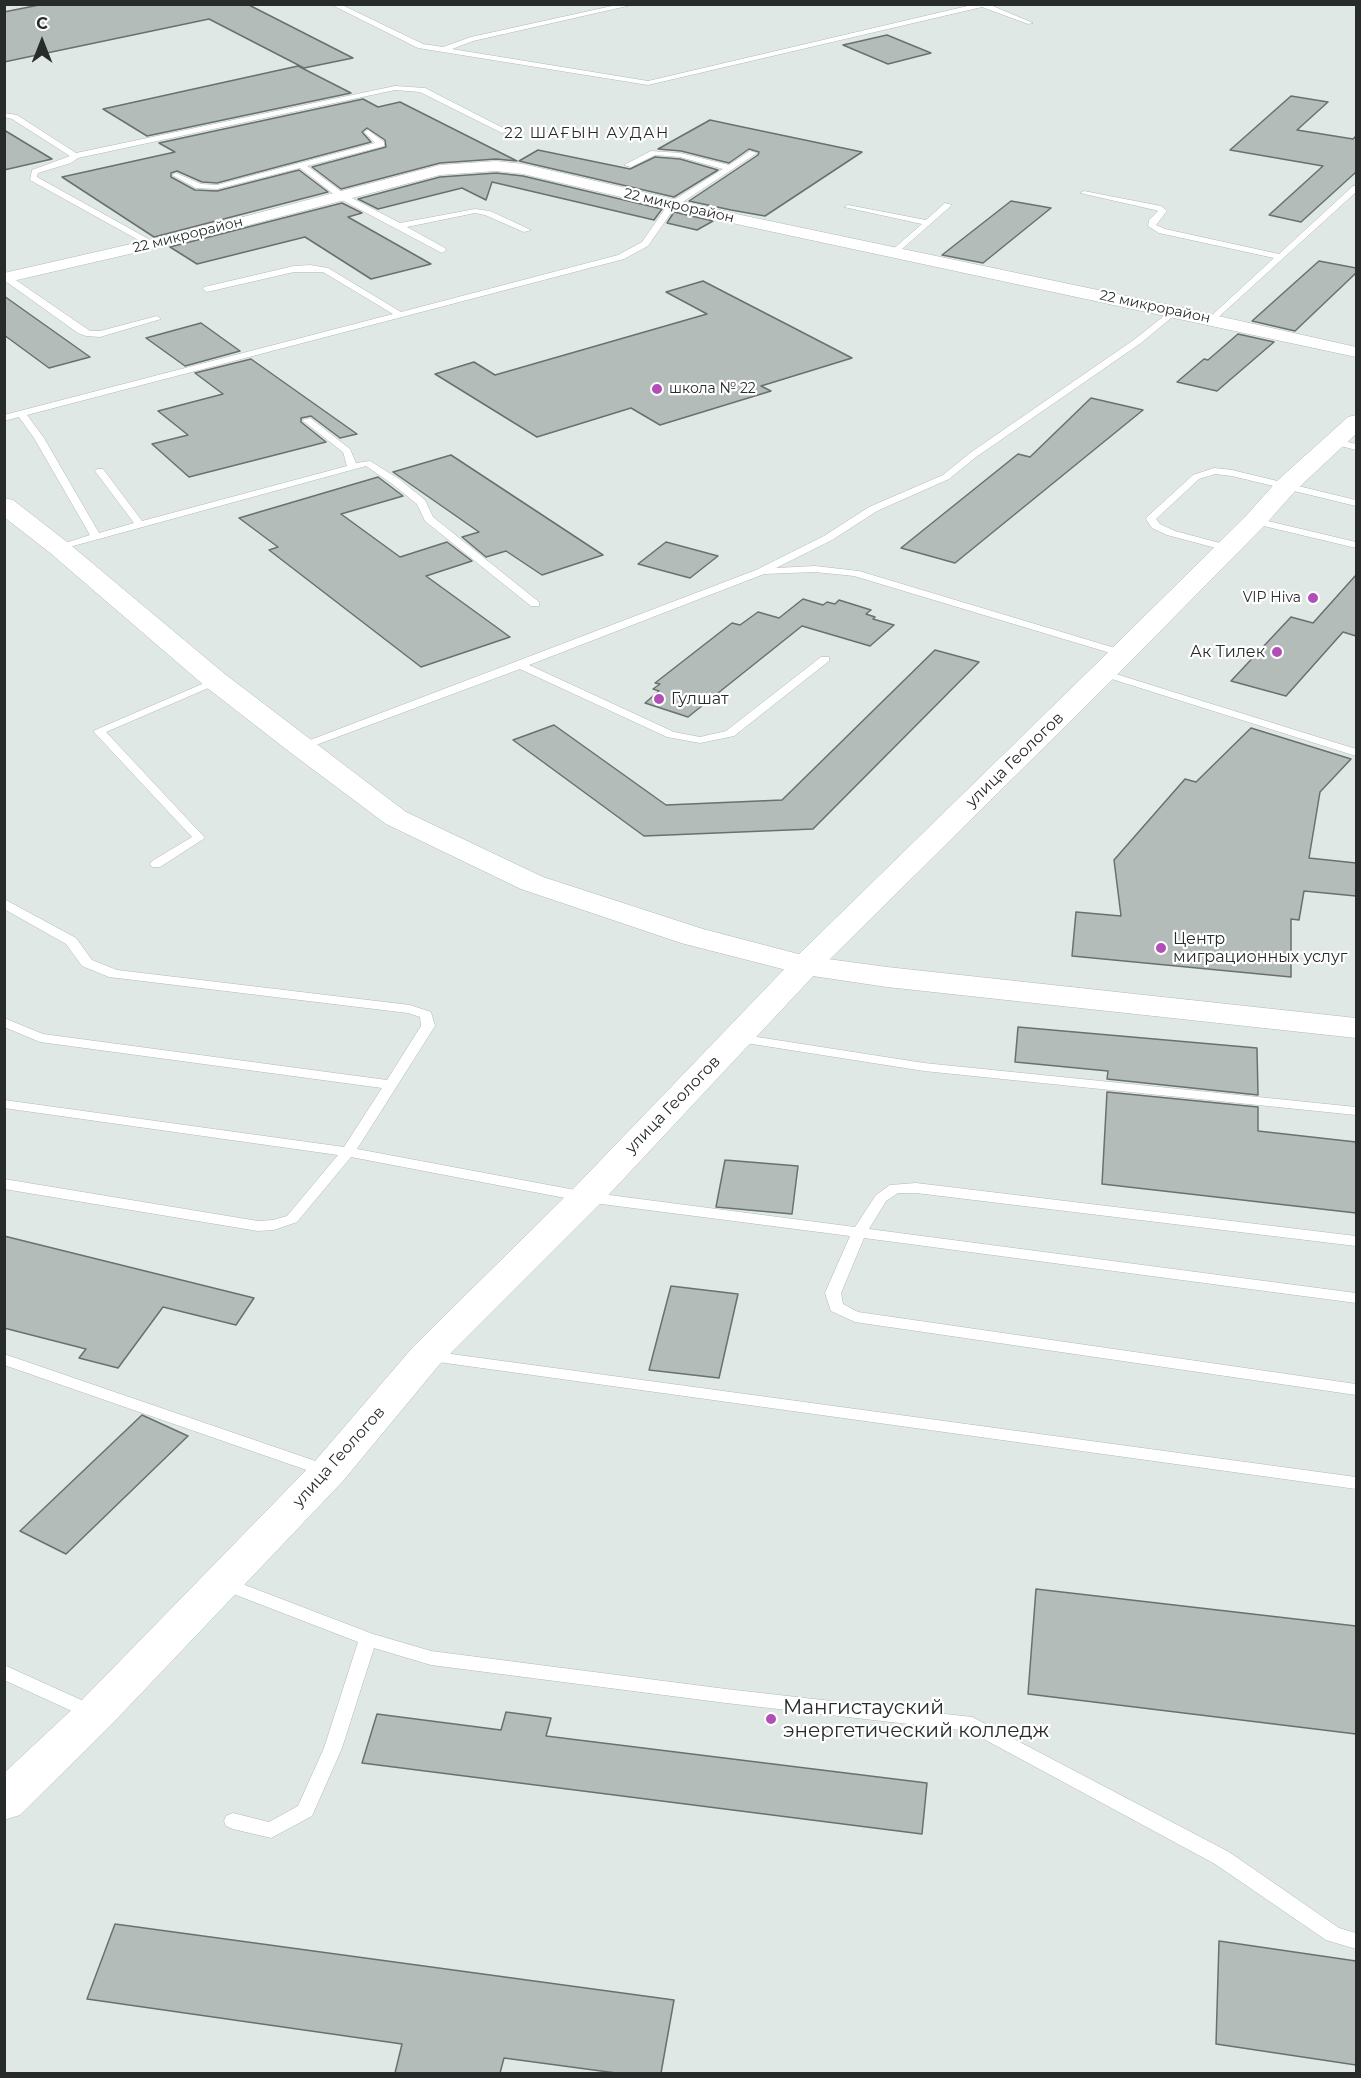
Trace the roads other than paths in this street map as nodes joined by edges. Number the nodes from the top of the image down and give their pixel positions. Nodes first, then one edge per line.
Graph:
1 (333, 4) edge
2 (633, 4) edge
3 (1030, 23) dead end
4 (444, 50) junction
5 (4, 115) edge
6 (505, 131) dead end
7 (368, 132) dead end
8 (753, 153) dead end
9 (75, 156) junction
10 (301, 165) junction
11 (628, 165) dead end
12 (730, 168) junction
13 (176, 175) dead end
14 (1356, 188) edge
15 (1084, 194) dead end
16 (343, 197) junction
17 (672, 205) junction
18 (948, 206) dead end
19 (848, 207) dead end
20 (928, 223) junction
21 (399, 226) junction
22 (527, 230) dead end
23 (151, 244) junction
24 (441, 250) dead end
25 (894, 253) junction
26 (1280, 257) junction
27 (5, 278) edge
28 (207, 289) dead end
29 (1174, 311) junction
30 (399, 314) junction
31 (157, 320) dead end
32 (1213, 320) junction
33 (1356, 352) edge
34 (22, 414) junction
35 (4, 418) edge
36 (307, 420) dead end
37 (1350, 437) edge
38 (352, 467) junction
39 (100, 471) dead end
40 (1287, 485) junction
41 (1356, 503) edge
42 (4, 505) edge
43 (1255, 521) junction
44 (140, 525) junction
45 (96, 537) junction
46 (1356, 546) edge
47 (58, 547) junction
48 (1227, 548) junction
49 (760, 572) junction
50 (535, 604) dead end
51 (825, 659) dead end
52 (1112, 663) junction
53 (520, 665) junction
54 (216, 681) junction
55 (301, 747) junction
56 (1356, 753) edge
57 (156, 864) dead end
58 (4, 903) edge
59 (806, 966) junction
60 (4, 1022) edge
61 (1356, 1028) edge
62 (738, 1038) junction
63 (389, 1085) junction
64 (4, 1104) edge
65 (1356, 1111) edge
66 (348, 1152) junction
67 (4, 1184) edge
68 (586, 1197) junction
69 (859, 1233) junction
70 (1356, 1241) edge
71 (1356, 1298) edge
72 (426, 1356) junction
73 (4, 1359) edge
74 (1356, 1390) edge
75 (329, 1471) junction
76 (1356, 1483) edge
77 (222, 1583) junction
78 (368, 1639) junction
79 (4, 1672) edge
80 (95, 1714) junction
81 (4, 1803) edge
82 (232, 1821) dead end
83 (1356, 1941) edge

1 - 4 lane
2 - 4 lane
3 - 4 lane
5 - 9 lane
6 - 9 lane
7 - 10 lane
8 - 12 lane
9 - 23 lane
10 - 13 lane
10 - 16 lane
11 - 12 lane
12 - 17 lane
14 - 26 lane
15 - 26 lane
16 - 17 street, 22 микрорайон
16 - 21 lane
16 - 23 street, 22 микрорайон
17 - 25 street, 22 микрорайон
17 - 30 lane
18 - 20 lane
19 - 20 lane
20 - 25 lane
21 - 22 lane
21 - 24 lane
23 - 27 street, 22 микрорайон
25 - 29 street, 22 микрорайон
26 - 32 lane
27 - 31 lane
28 - 30 lane
29 - 32 street, 22 микрорайон
29 - 49 lane
30 - 34 lane
32 - 33 street, 22 микрорайон
34 - 35 lane
34 - 45 lane
36 - 38 lane
37 - 40 street, улица Геологов
38 - 44 lane
38 - 50 lane
39 - 44 lane
40 - 41 lane
40 - 43 street, улица Геологов
40 - 48 lane
42 - 47 street
43 - 46 lane
43 - 48 street, улица Геологов
44 - 45 lane
45 - 47 lane
47 - 54 street
48 - 52 street, улица Геологов
49 - 52 lane
49 - 53 lane
51 - 53 lane
52 - 56 lane
52 - 59 street, улица Геологов
53 - 55 lane
54 - 55 street
54 - 57 lane
55 - 59 street
58 - 63 lane
59 - 61 street
59 - 62 street, улица Геологов
60 - 63 lane
62 - 65 lane
62 - 68 street, улица Геологов
63 - 66 lane
64 - 66 lane
66 - 67 lane
66 - 68 lane
68 - 69 lane
68 - 72 street, улица Геологов
69 - 70 lane
69 - 71 lane
69 - 74 lane
72 - 75 street, улица Геологов
72 - 76 lane
73 - 75 lane
75 - 77 street, улица Геологов
77 - 78 lane
77 - 80 street, улица Геологов
78 - 82 lane
78 - 83 lane
79 - 80 lane
80 - 81 street, улица Геологов

